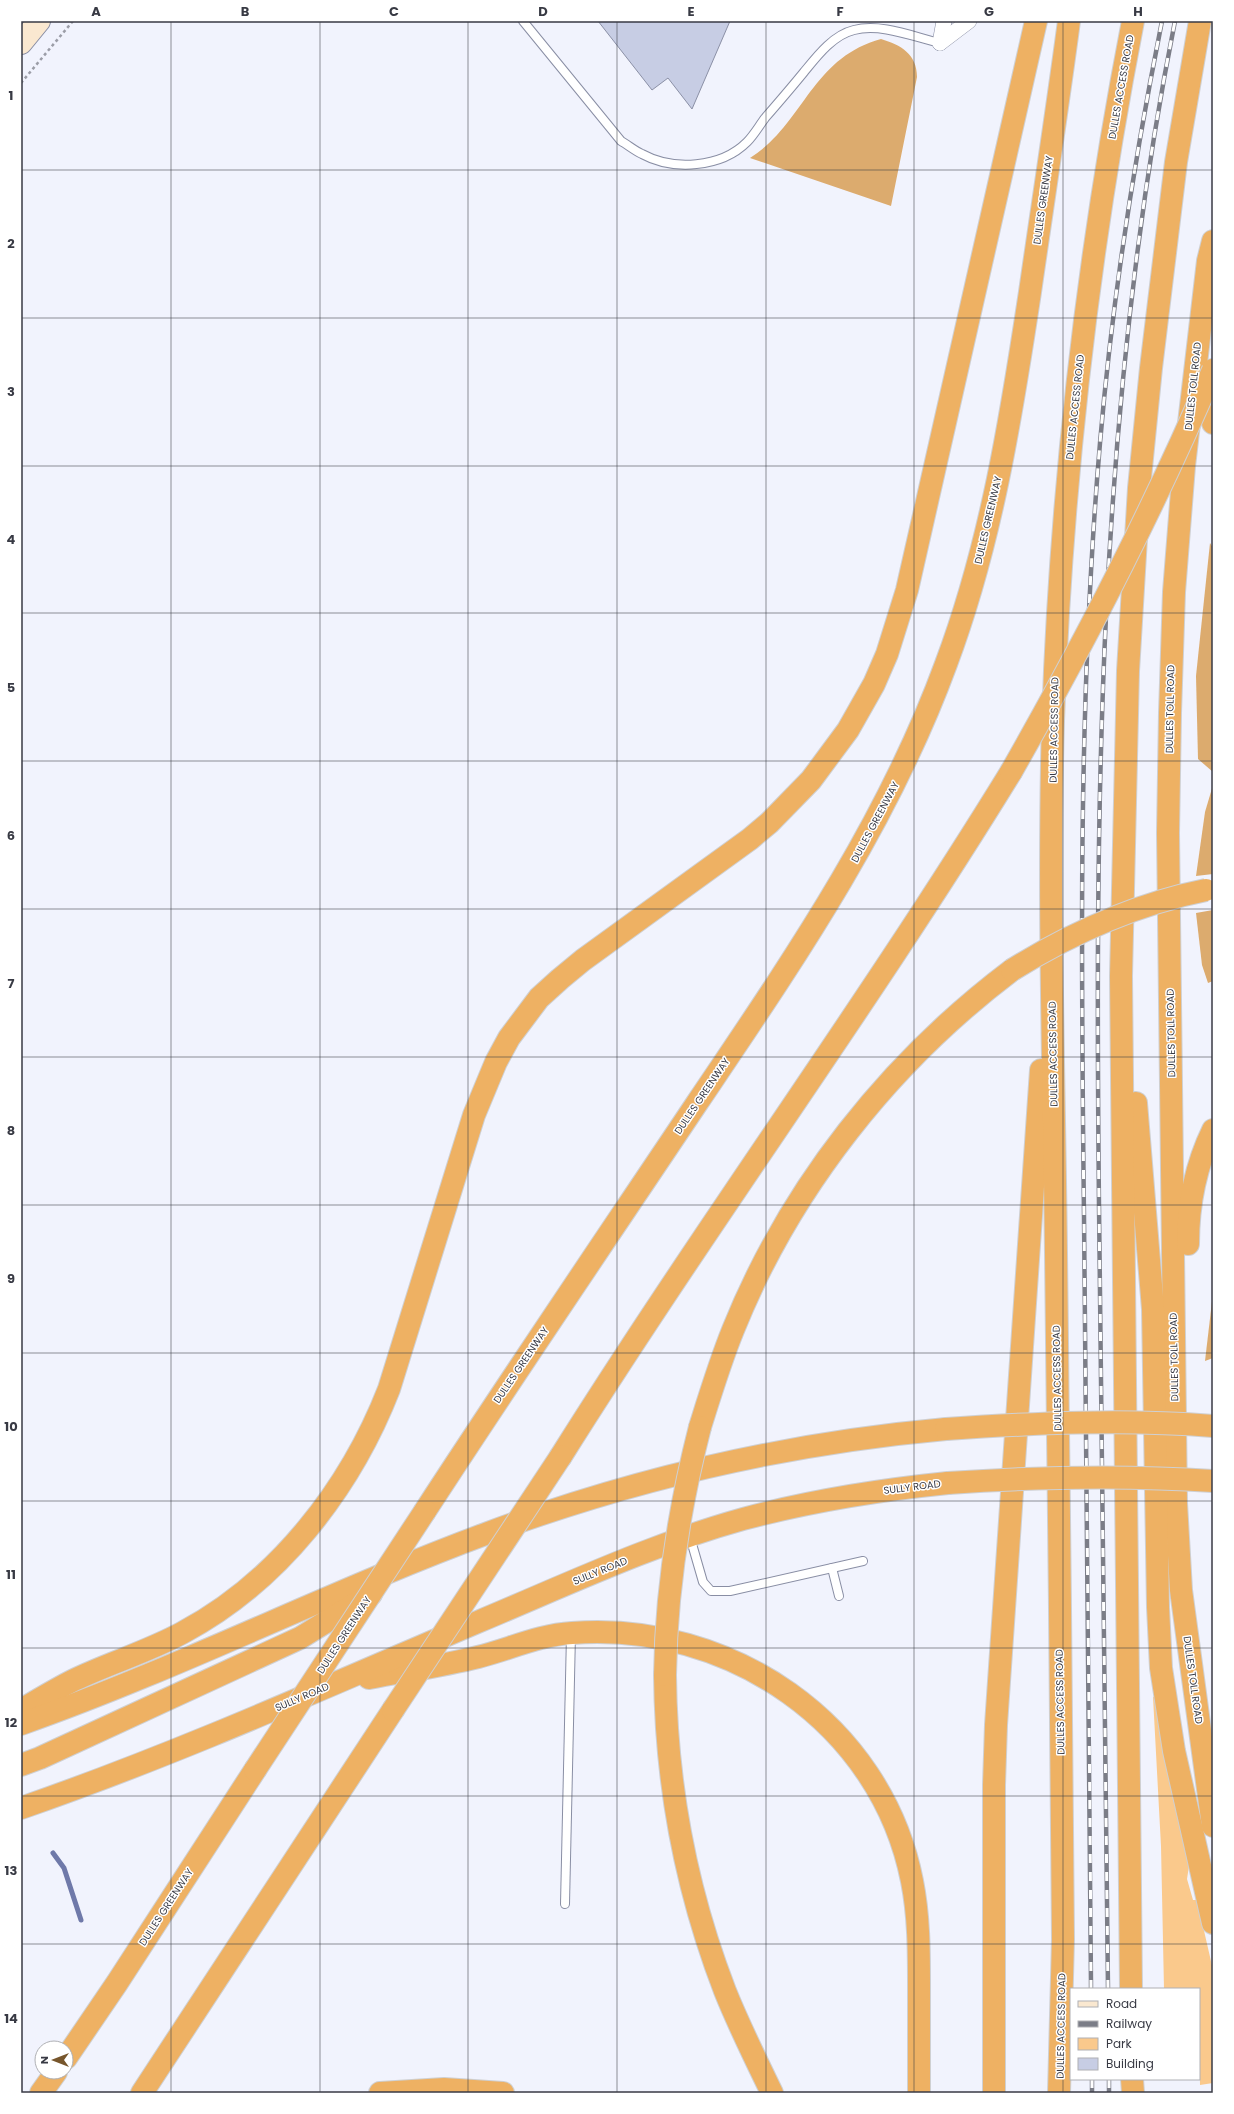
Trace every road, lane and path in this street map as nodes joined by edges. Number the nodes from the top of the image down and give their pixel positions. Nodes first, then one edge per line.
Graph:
1 (39, 21) edge
2 (73, 21) edge
3 (523, 21) edge
4 (944, 21) edge
5 (969, 21) edge
6 (1036, 21) edge
7 (1070, 21) edge
8 (1133, 21) edge
9 (1200, 21) edge
10 (21, 43) edge
11 (940, 43) junction
12 (21, 83) edge
13 (1213, 241) edge
14 (1213, 370) edge
15 (1213, 423) edge
16 (1124, 850) junction
17 (1209, 890) edge
18 (1052, 919) junction
19 (1213, 1130) edge
20 (1175, 1399) junction
21 (1213, 1411) edge
22 (1142, 1423) junction
23 (1213, 1426) edge
24 (1213, 1480) edge
25 (689, 1536) junction
26 (449, 1548) junction
27 (863, 1561) dead end
28 (832, 1568) junction
29 (839, 1596) dead end
30 (571, 1633) junction
31 (1194, 1684) junction
32 (325, 1687) junction
33 (21, 1710) edge
34 (21, 1724) edge
35 (1213, 1747) edge
36 (21, 1765) edge
37 (21, 1808) edge
38 (1213, 1826) edge
39 (565, 1904) dead end
40 (1213, 1923) edge
41 (1131, 1988) edge
42 (74, 2046) edge
43 (50, 2080) edge
44 (1059, 2089) edge
45 (771, 2090) edge
46 (41, 2093) edge
47 (142, 2093) edge
48 (380, 2093) edge
49 (503, 2093) edge
50 (919, 2093) edge
51 (994, 2093) edge

1 - 10 street
2 - 12 path
3 - 11 lane
4 - 11 street
5 - 11 street
6 - 33 highway
7 - 42 highway, DULLES GREENWAY, bridge
8 - 18 highway, DULLES ACCESS ROAD
9 - 16 highway
13 - 20 highway, DULLES TOLL ROAD
14 - 15 highway
14 - 47 highway, bridge
16 - 40 highway
16 - 41 highway
17 - 45 highway, bridge
18 - 44 highway, DULLES ACCESS ROAD
18 - 51 highway
19 - 20 highway
20 - 31 highway, DULLES TOLL ROAD
21 - 22 highway, bridge
22 - 23 highway, bridge
22 - 26 highway, bridge
24 - 25 highway, SULLY ROAD, bridge
25 - 28 lane
25 - 32 highway, SULLY ROAD
26 - 34 highway
26 - 36 highway
27 - 28 lane
28 - 29 lane
30 - 32 highway
30 - 39 lane
30 - 50 highway
31 - 35 highway
31 - 38 highway, DULLES TOLL ROAD
32 - 37 highway, SULLY ROAD
43 - 46 highway
48 - 49 highway

